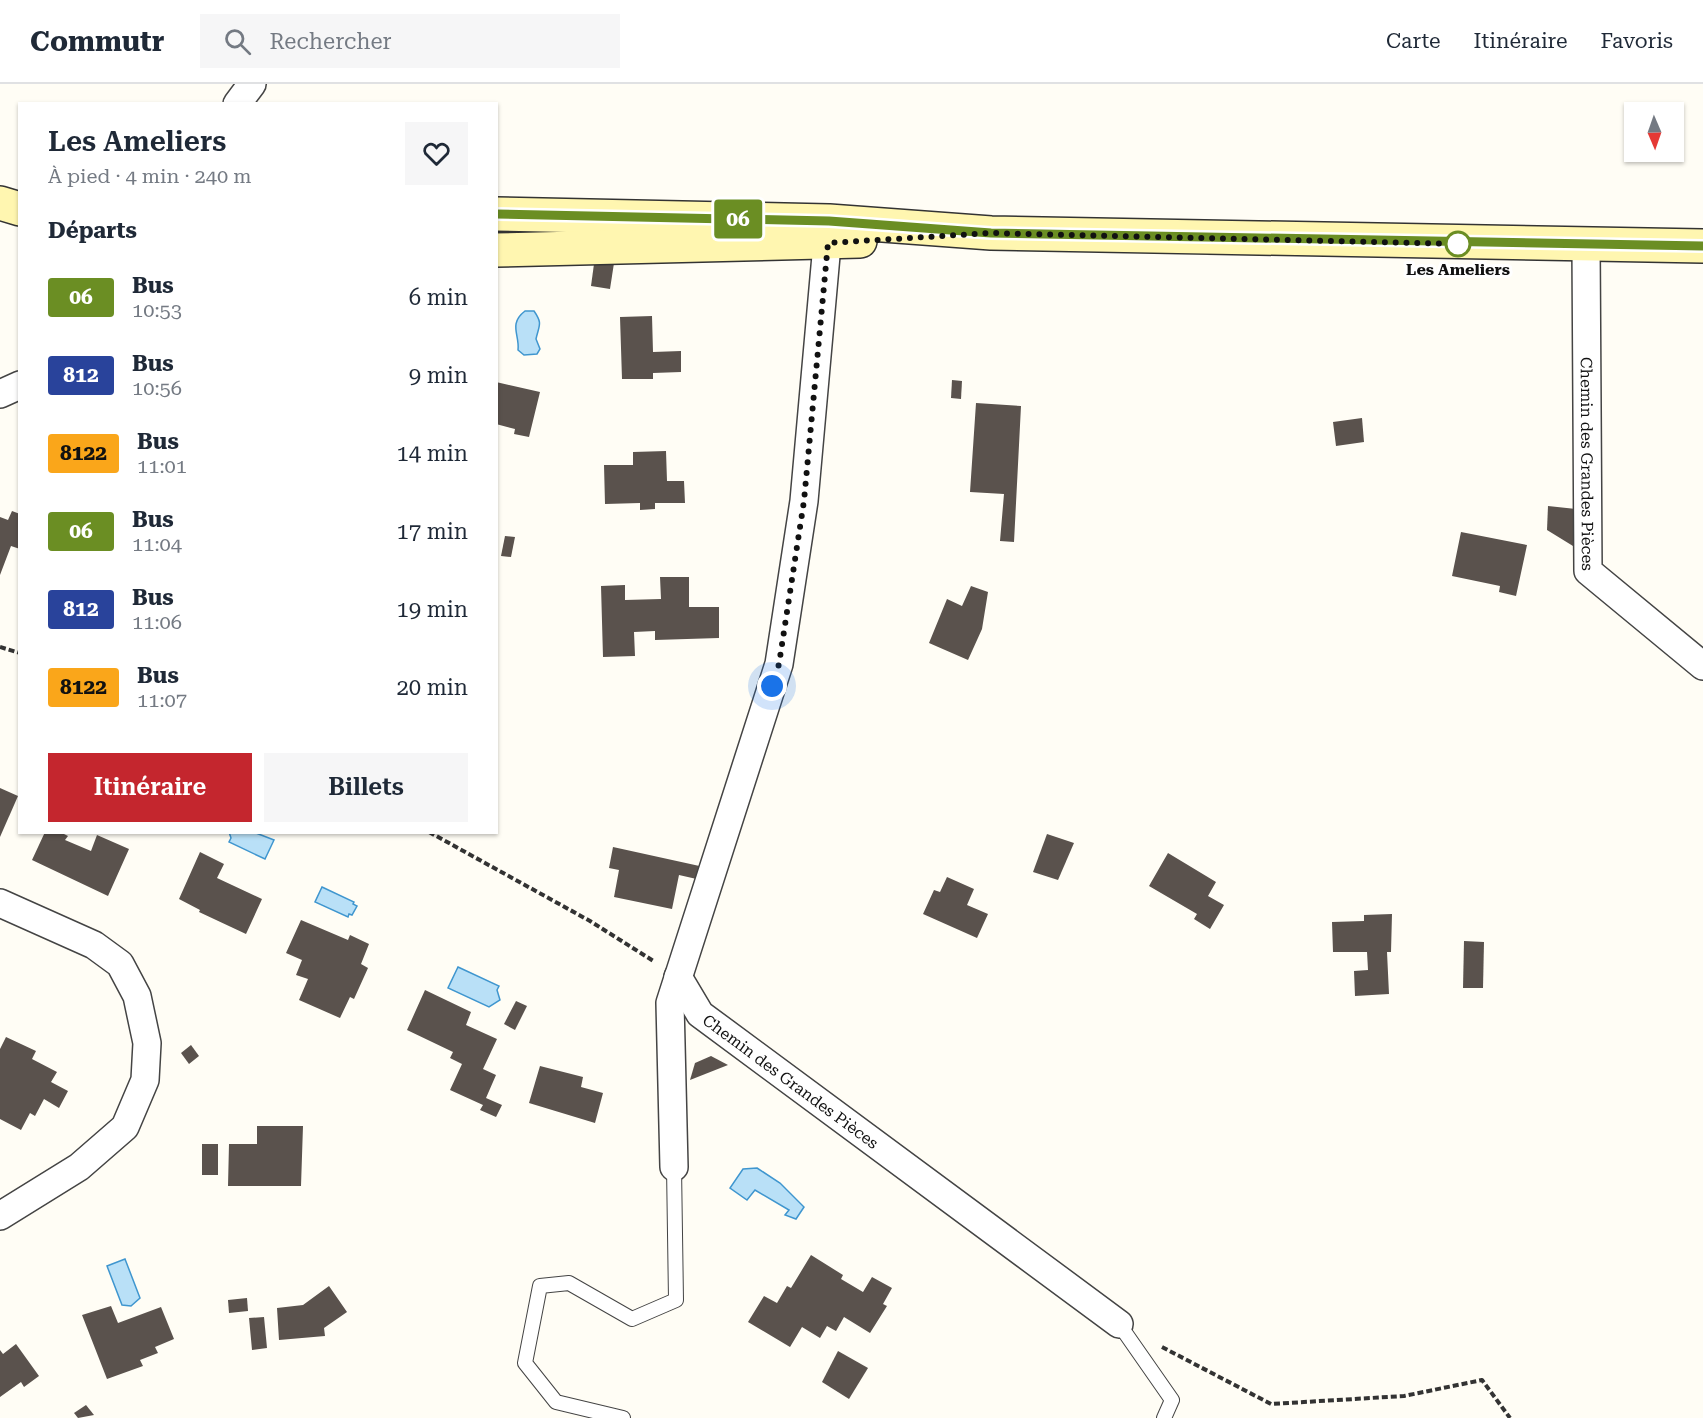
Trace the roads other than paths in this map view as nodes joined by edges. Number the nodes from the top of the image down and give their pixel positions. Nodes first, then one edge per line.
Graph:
1 (252, 84) edge
2 (238, 102) edge
3 (0, 183) edge
4 (18, 187) edge
5 (0, 203) edge
6 (18, 208) edge
7 (498, 214) edge
8 (828, 232) junction
9 (1586, 244) junction
10 (1703, 246) edge
11 (498, 250) edge
12 (18, 386) edge
13 (0, 394) edge
14 (1703, 666) edge
15 (0, 903) edge
16 (678, 976) junction
17 (674, 1167) joint
18 (0, 1216) edge
19 (1119, 1324) joint
20 (623, 1418) edge
21 (1164, 1418) edge

1 - 2 street
3 - 4 main road
5 - 6 main road
7 - 8 main road
8 - 9 main road
8 - 11 main road
8 - 16 street
9 - 10 main road
9 - 14 street, Chemin des Grandes Pièces
12 - 13 street
15 - 18 street
16 - 17 street
16 - 19 street, Chemin des Grandes Pièces
17 - 20 lane
19 - 21 lane

